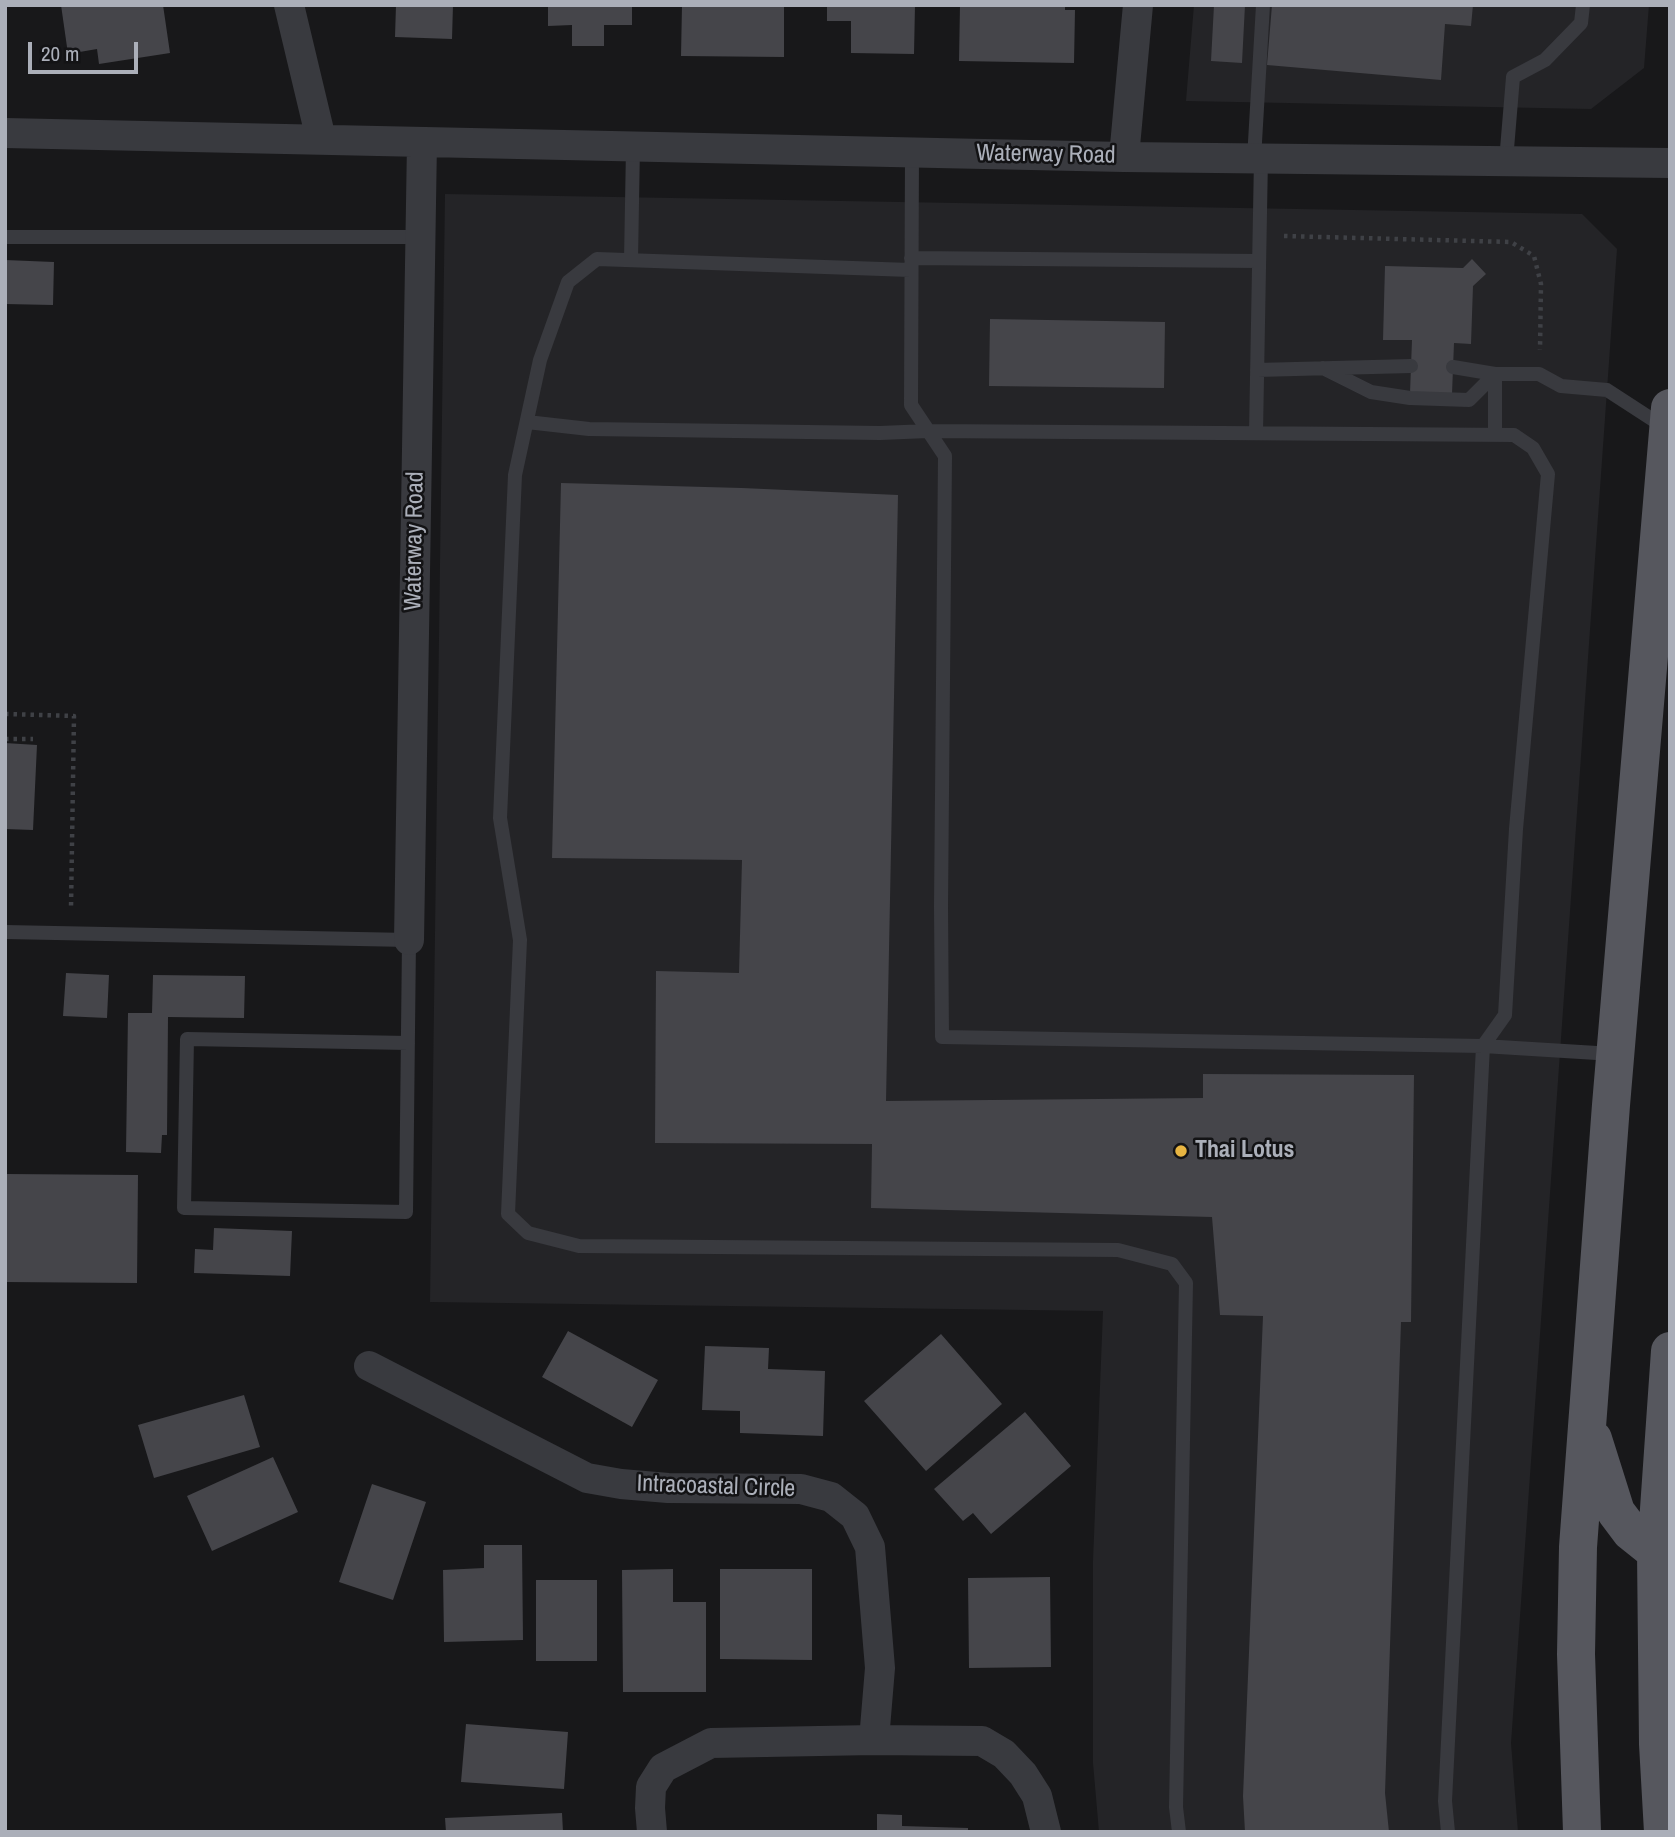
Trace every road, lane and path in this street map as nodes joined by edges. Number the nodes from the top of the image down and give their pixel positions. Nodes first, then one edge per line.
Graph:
1 (289, 5) edge
2 (1138, 5) edge
3 (1263, 5) edge
4 (1583, 5) edge
5 (5, 133) edge
6 (321, 139) junction
7 (422, 142) junction
8 (633, 147) junction
9 (912, 153) junction
10 (1124, 157) junction
11 (1257, 158) junction
12 (1506, 161) junction
13 (1670, 163) edge
14 (1259, 236) junction
15 (5, 237) edge
16 (420, 237) junction
17 (631, 260) junction
18 (1258, 261) junction
19 (911, 264) junction
20 (1411, 366) dead end
21 (1453, 367) dead end
22 (1323, 368) junction
23 (1257, 370) junction
24 (1495, 374) junction
25 (1539, 374) junction
26 (1669, 419) edge
27 (527, 422) junction
28 (928, 431) junction
29 (1256, 433) junction
30 (1495, 435) junction
31 (5, 714) edge
32 (5, 739) edge
33 (33, 739) dead end
34 (5, 932) edge
35 (71, 933) junction
36 (410, 940) junction
37 (408, 1043) junction
38 (1483, 1046) junction
39 (1615, 1054) junction
40 (1670, 1352) edge
41 (369, 1366) dead end
42 (1587, 1421) junction
43 (1663, 1554) edge
44 (874, 1740) junction
45 (652, 1832) edge
46 (1046, 1832) edge
47 (1179, 1832) edge
48 (1448, 1832) edge
49 (1582, 1832) edge
50 (1663, 1832) edge

1 - 6 street
2 - 10 street
3 - 11 lane
4 - 12 lane
5 - 6 street, Waterway Road
6 - 7 street, Waterway Road
7 - 8 street, Waterway Road
7 - 16 street, Waterway Road
8 - 9 street, Waterway Road
8 - 17 lane
9 - 10 street, Waterway Road
9 - 19 lane
10 - 11 street, Waterway Road
11 - 12 street, Waterway Road
11 - 14 lane
12 - 13 street, Waterway Road
14 - 18 lane
14 - 25 path
15 - 16 lane
16 - 36 street, Waterway Road
17 - 19 lane
17 - 27 lane
18 - 19 lane
18 - 23 lane
19 - 28 lane
20 - 22 lane
21 - 24 lane
22 - 23 lane
22 - 24 lane
23 - 29 lane
24 - 25 lane
24 - 30 lane
25 - 26 lane
26 - 39 main road
27 - 28 lane
27 - 47 lane
28 - 29 lane
28 - 38 lane
29 - 30 lane
30 - 38 lane
31 - 35 path
32 - 33 path
34 - 35 lane
35 - 36 lane
36 - 37 lane
37 - 37 lane
38 - 39 lane
38 - 48 lane
39 - 42 main road
40 - 43 main road
41 - 44 street, Intracoastal Circle
42 - 43 main road
42 - 49 main road
43 - 50 main road
44 - 45 street
44 - 46 street

